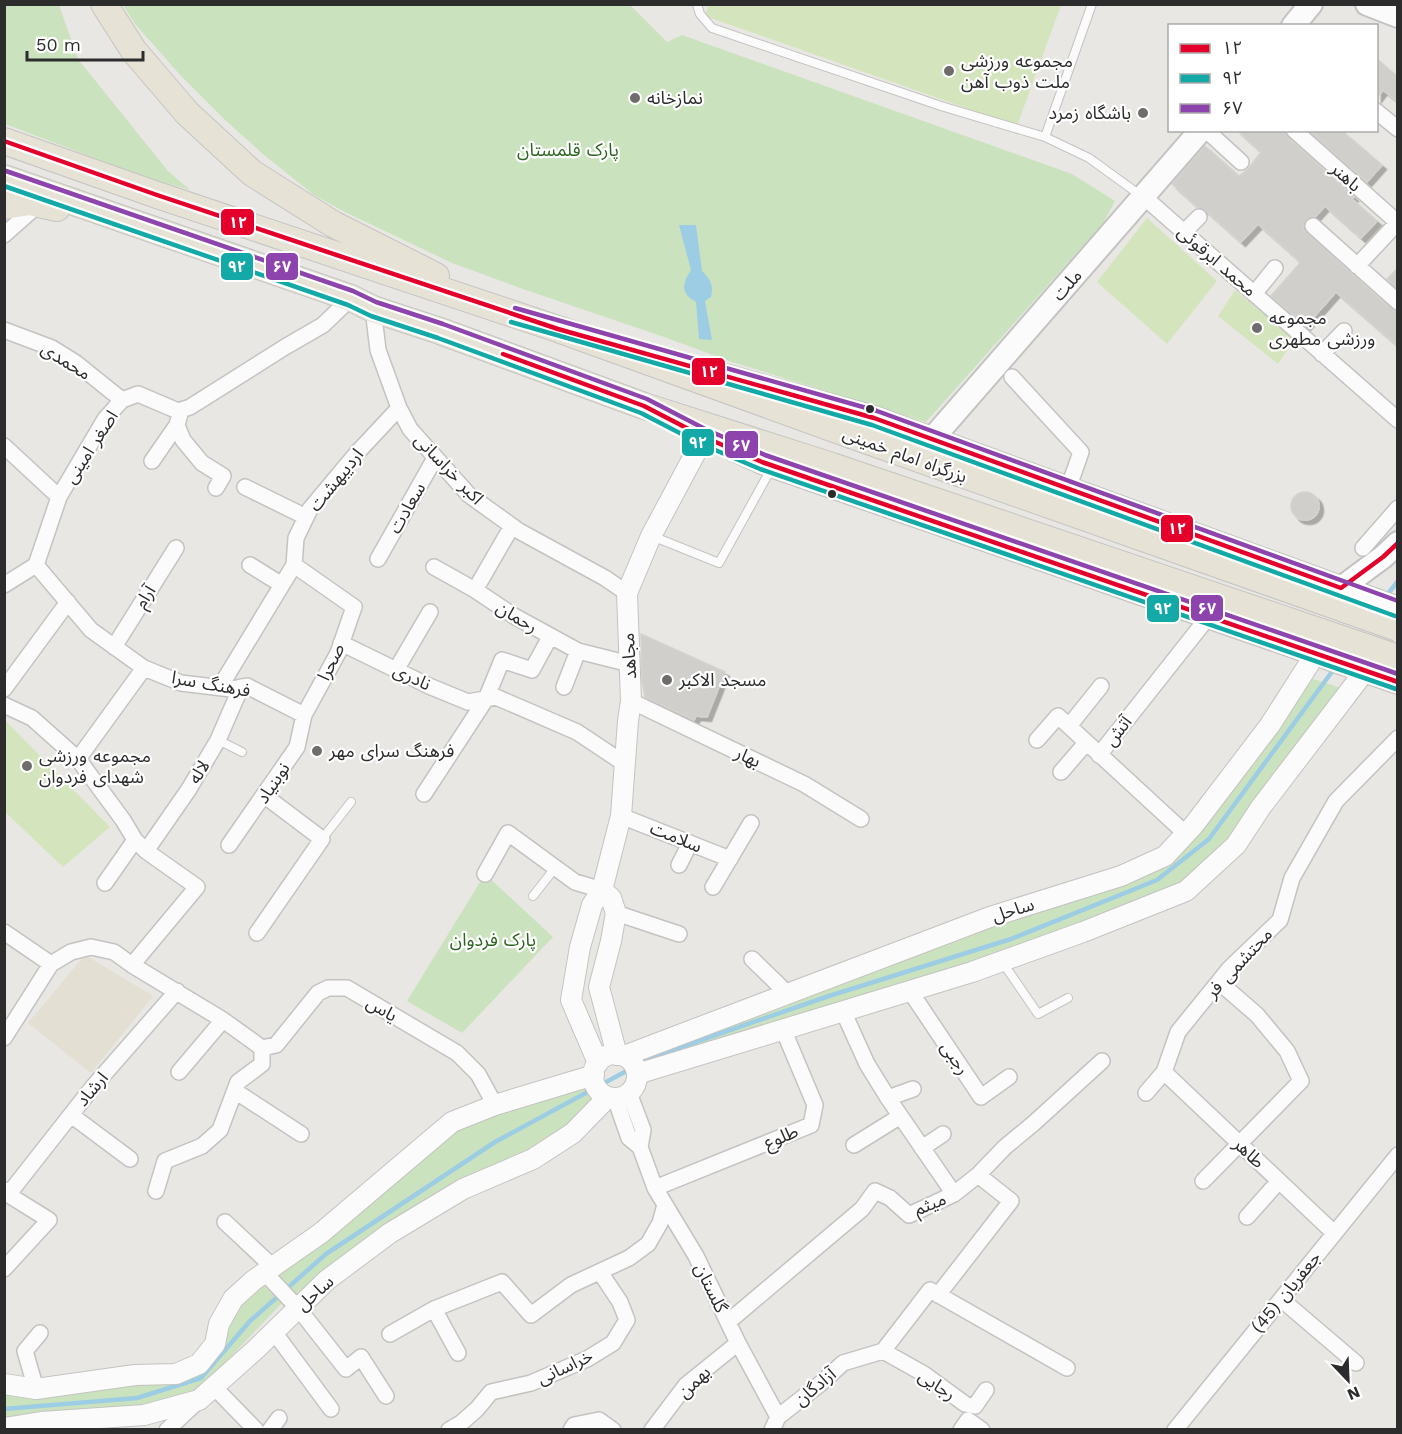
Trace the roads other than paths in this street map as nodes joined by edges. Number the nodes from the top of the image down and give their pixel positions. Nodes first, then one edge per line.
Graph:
1 (104, 4) edge
2 (697, 4) edge
3 (1092, 4) edge
4 (1367, 4) edge
5 (1307, 5) edge
6 (1398, 16) edge
7 (1294, 24) edge
8 (1378, 112) edge
9 (1398, 129) edge
10 (1199, 132) edge
11 (1208, 132) edge
12 (1296, 132) edge
13 (1045, 137) junction
14 (4, 141) edge
15 (1241, 162) dead end
16 (4, 178) edge
17 (1144, 197) junction
18 (39, 204) junction
19 (4, 206) edge
20 (1199, 217) dead end
21 (1397, 223) edge
22 (1313, 226) dead end
23 (152, 228) junction
24 (1184, 232) junction
25 (4, 235) edge
26 (1357, 266) junction
27 (1275, 268) dead end
28 (1254, 294) junction
29 (1398, 302) edge
30 (362, 303) junction
31 (500, 310) junction
32 (558, 328) junction
33 (4, 330) edge
34 (1344, 331) dead end
35 (1322, 354) junction
36 (1012, 377) dead end
37 (122, 400) junction
38 (644, 406) junction
39 (399, 408) junction
40 (1396, 415) edge
41 (179, 418) junction
42 (704, 437) junction
43 (932, 439) junction
44 (4, 446) edge
45 (435, 458) junction
46 (152, 461) dead end
47 (772, 466) junction
48 (219, 482) dead end
49 (245, 487) dead end
50 (1068, 489) junction
51 (59, 497) junction
52 (1398, 508) edge
53 (306, 517) junction
54 (512, 526) junction
55 (1177, 529) junction
56 (651, 536) junction
57 (1208, 540) junction
58 (1398, 543) edge
59 (176, 548) dead end
60 (1363, 548) dead end
61 (378, 559) dead end
62 (36, 565) junction
63 (250, 565) dead end
64 (294, 565) junction
65 (434, 567) dead end
66 (4, 585) edge
67 (282, 585) junction
68 (1341, 588) junction
69 (475, 590) junction
70 (627, 593) junction
71 (1149, 595) junction
72 (68, 602) junction
73 (1186, 608) junction
74 (1398, 609) edge
75 (430, 612) dead end
76 (1209, 616) junction
77 (1398, 628) edge
78 (550, 637) junction
79 (341, 643) junction
80 (114, 646) junction
81 (578, 651) junction
82 (1316, 653) junction
83 (1398, 658) edge
84 (630, 664) junction
85 (144, 668) junction
86 (396, 670) junction
87 (1365, 671) junction
88 (1398, 682) edge
89 (1101, 686) dead end
90 (220, 687) junction
91 (241, 687) junction
92 (564, 687) dead end
93 (4, 689) edge
94 (486, 699) junction
95 (631, 701) junction
96 (4, 705) edge
97 (304, 715) junction
98 (1064, 721) junction
99 (1398, 738) edge
100 (218, 740) junction
101 (1037, 740) dead end
102 (1086, 742) junction
103 (243, 752) dead end
104 (1099, 755) junction
105 (78, 759) junction
106 (625, 764) junction
107 (1061, 772) dead end
108 (424, 794) dead end
109 (265, 796) junction
110 (351, 802) dead end
111 (621, 816) junction
112 (861, 819) dead end
113 (751, 823) dead end
114 (1186, 834) junction
115 (322, 839) junction
116 (690, 843) junction
117 (230, 845) dead end
118 (140, 846) junction
119 (730, 859) junction
120 (679, 865) dead end
121 (555, 868) junction
122 (485, 874) dead end
123 (105, 883) dead end
124 (713, 887) dead end
125 (602, 890) junction
126 (533, 896) dead end
127 (616, 913) junction
128 (4, 932) edge
129 (258, 933) dead end
130 (679, 934) dead end
131 (752, 959) dead end
132 (1002, 961) junction
133 (51, 964) junction
134 (132, 965) junction
135 (1219, 982) junction
136 (177, 991) junction
137 (910, 991) junction
138 (788, 994) junction
139 (1068, 998) dead end
140 (843, 1011) junction
141 (223, 1020) junction
142 (783, 1029) junction
143 (4, 1038) edge
144 (262, 1048) junction
145 (621, 1055) junction
146 (1102, 1061) dead end
147 (596, 1069) junction
148 (179, 1071) dead end
149 (1164, 1072) junction
150 (637, 1074) junction
151 (1009, 1077) dead end
152 (913, 1089) dead end
153 (235, 1090) junction
154 (1146, 1093) dead end
155 (617, 1096) junction
156 (888, 1098) junction
157 (495, 1105) junction
158 (71, 1115) junction
159 (899, 1117) junction
160 (301, 1134) dead end
161 (943, 1134) dead end
162 (1240, 1144) junction
163 (854, 1145) dead end
164 (922, 1148) junction
165 (130, 1159) dead end
166 (1396, 1160) edge
167 (978, 1176) junction
168 (1203, 1181) dead end
169 (1279, 1181) junction
170 (655, 1188) junction
171 (7, 1191) edge
172 (156, 1191) dead end
173 (954, 1194) junction
174 (665, 1205) junction
175 (1247, 1217) dead end
176 (225, 1222) dead end
177 (1334, 1233) junction
178 (4, 1269) edge
179 (269, 1270) junction
180 (600, 1272) junction
181 (934, 1293) junction
182 (1281, 1299) junction
183 (298, 1308) junction
184 (434, 1309) junction
185 (728, 1322) junction
186 (274, 1332) junction
187 (40, 1333) dead end
188 (390, 1334) dead end
189 (738, 1343) junction
190 (883, 1351) junction
191 (458, 1353) dead end
192 (1356, 1363) dead end
193 (1067, 1368) dead end
194 (4, 1384) edge
195 (36, 1389) junction
196 (986, 1390) dead end
197 (207, 1393) junction
198 (386, 1396) dead end
199 (331, 1409) dead end
200 (775, 1423) edge
201 (4, 1428) edge
202 (655, 1428) edge
203 (167, 1430) edge
204 (256, 1430) edge
205 (449, 1430) edge
206 (571, 1430) edge
207 (613, 1430) edge
208 (961, 1430) edge
209 (982, 1430) edge
210 (1175, 1430) edge

1 - 31 highway
2 - 13 lane
3 - 13 lane
4 - 6 main road
5 - 7 main road
8 - 9 street
10 - 17 main road, ملت
11 - 15 street
12 - 21 street, باهنر
13 - 17 lane
14 - 31 highway, بزرگراه امام خمینی
16 - 23 highway
17 - 24 street, محمد ابرقوئی
17 - 43 main road, ملت
18 - 19 highway
18 - 23 highway
18 - 25 street
20 - 24 street
21 - 26 street
22 - 26 street
23 - 30 highway
24 - 28 street, محمد ابرقوئی
26 - 29 street
27 - 28 street
28 - 35 street, محمد ابرقوئی
30 - 38 highway
30 - 39 street, اکبر خراسانی
30 - 41 street
31 - 32 highway, بزرگراه امام خمینی
32 - 43 main road
32 - 77 highway, بزرگراه امام خمینی, bridge
33 - 37 street, محمدی
34 - 35 street
35 - 40 street, محمد ابرقوئی
36 - 50 street
37 - 41 street, اصغر امینی
37 - 51 street, اصغر امینی
38 - 42 main road
38 - 83 highway, بزرگراه امام خمینی, bridge
39 - 45 street, اکبر خراسانی
39 - 53 street, اردیبهشت
41 - 46 street
41 - 48 street
42 - 47 main road
42 - 56 street, مجاهد
43 - 50 main road
44 - 51 street
45 - 54 street, اکبر خراسانی
45 - 61 street, سعادت
47 - 56 lane
47 - 71 main road
49 - 53 street
50 - 55 main road
51 - 62 street, اصغر امینی
52 - 60 street
53 - 64 street, اردیبهشت
54 - 69 street
54 - 70 street, اکبر خراسانی
55 - 57 main road
55 - 71 main road
56 - 70 street, مجاهد
57 - 68 main road
57 - 73 main road
58 - 68 main road
59 - 80 street, آرام
62 - 66 street
62 - 72 street
63 - 67 street
64 - 67 street, اردیبهشت
64 - 79 street, صحرا
65 - 69 street, رحمان
67 - 90 street, اردیبهشت
68 - 74 main road
69 - 78 street, رحمان
70 - 84 street, مجاهد
71 - 73 main road
72 - 80 street, فرهنگ سرا
72 - 93 street
73 - 76 main road
75 - 86 street
76 - 82 main road
76 - 104 street, آتش
78 - 81 street, رحمان
78 - 94 street
79 - 86 street, نادری
79 - 97 street, صحرا
80 - 85 street, فرهنگ سرا
81 - 84 street, رحمان
81 - 92 street
82 - 87 main road
82 - 114 street, ساحل
84 - 95 street, مجاهد
85 - 90 street, فرهنگ سرا
85 - 105 street
86 - 94 street, نادری
87 - 88 main road
87 - 132 street
89 - 98 street
90 - 91 street, فرهنگ سرا
91 - 97 street, فرهنگ سرا
91 - 100 street, لاله
94 - 106 street, نادری
94 - 108 street
95 - 106 street, مجاهد
95 - 112 street, بهار
96 - 105 street
97 - 109 street, نوبنیاد
98 - 101 street
98 - 102 street
99 - 135 street, محتشمی فر
100 - 103 lane
100 - 118 street, لاله
102 - 104 street
102 - 107 street
104 - 114 street, آتش
105 - 118 street
106 - 111 street, مجاهد
109 - 115 street
109 - 117 street, نوبنیاد
110 - 115 lane
111 - 116 street, سلامت
111 - 125 street, مجاهد
113 - 119 street
114 - 138 street, ساحل
115 - 129 street
116 - 119 street, سلامت
116 - 120 street
118 - 123 street, لاله
118 - 134 street
119 - 124 street
121 - 122 street
121 - 125 street
121 - 126 lane
125 - 127 street
125 - 147 street, مجاهد
127 - 130 street
127 - 145 street
128 - 133 street
131 - 138 street
132 - 137 street
132 - 139 lane
133 - 134 street
133 - 143 street
134 - 136 street
135 - 149 street, محتشمی فر
135 - 162 street
136 - 141 street
136 - 158 street, ارشاد
137 - 140 street
137 - 151 street, رجبی
138 - 145 street, ساحل
140 - 142 street
140 - 156 street
141 - 144 street
141 - 148 street
142 - 150 street
142 - 170 street, طلوع
144 - 153 street
144 - 157 street, یاس
145 - 147 street, ساحل
145 - 150 street
146 - 167 street, میثم
147 - 155 street
147 - 157 street, ساحل
149 - 154 street
149 - 162 street, طاهر
150 - 155 street, ساحل
152 - 156 street
153 - 160 street
153 - 172 street
155 - 170 street, گلستان
155 - 183 street, ساحل
156 - 159 street
157 - 179 street, ساحل
158 - 165 street
158 - 171 street, ارشاد
159 - 163 street
159 - 164 street
161 - 164 street
162 - 168 street
162 - 169 street, طاهر
164 - 173 street
166 - 177 street, جعفریان (45)
167 - 173 street, میثم
167 - 181 street
169 - 175 street
169 - 177 street, طاهر
170 - 174 street, گلستان
171 - 178 street
173 - 185 street, میثم
174 - 180 street
174 - 185 street, گلستان
176 - 179 street
177 - 182 street, جعفریان (45)
179 - 183 street
179 - 195 street, ساحل
180 - 184 street
180 - 205 street, خراسانی
181 - 190 street
181 - 193 street
182 - 192 street
182 - 210 street, جعفریان (45)
183 - 186 street, ساحل
183 - 198 street
184 - 188 street
184 - 191 street
185 - 189 street, گلستان
186 - 197 street, ساحل
186 - 199 street
187 - 195 street
189 - 200 street, گلستان
189 - 202 street, بهمن
190 - 196 street, رجایی
190 - 200 street, آزادگان
194 - 195 street, ساحل
197 - 201 street, ساحل
197 - 203 street
197 - 204 street
206 - 207 street
208 - 209 street

